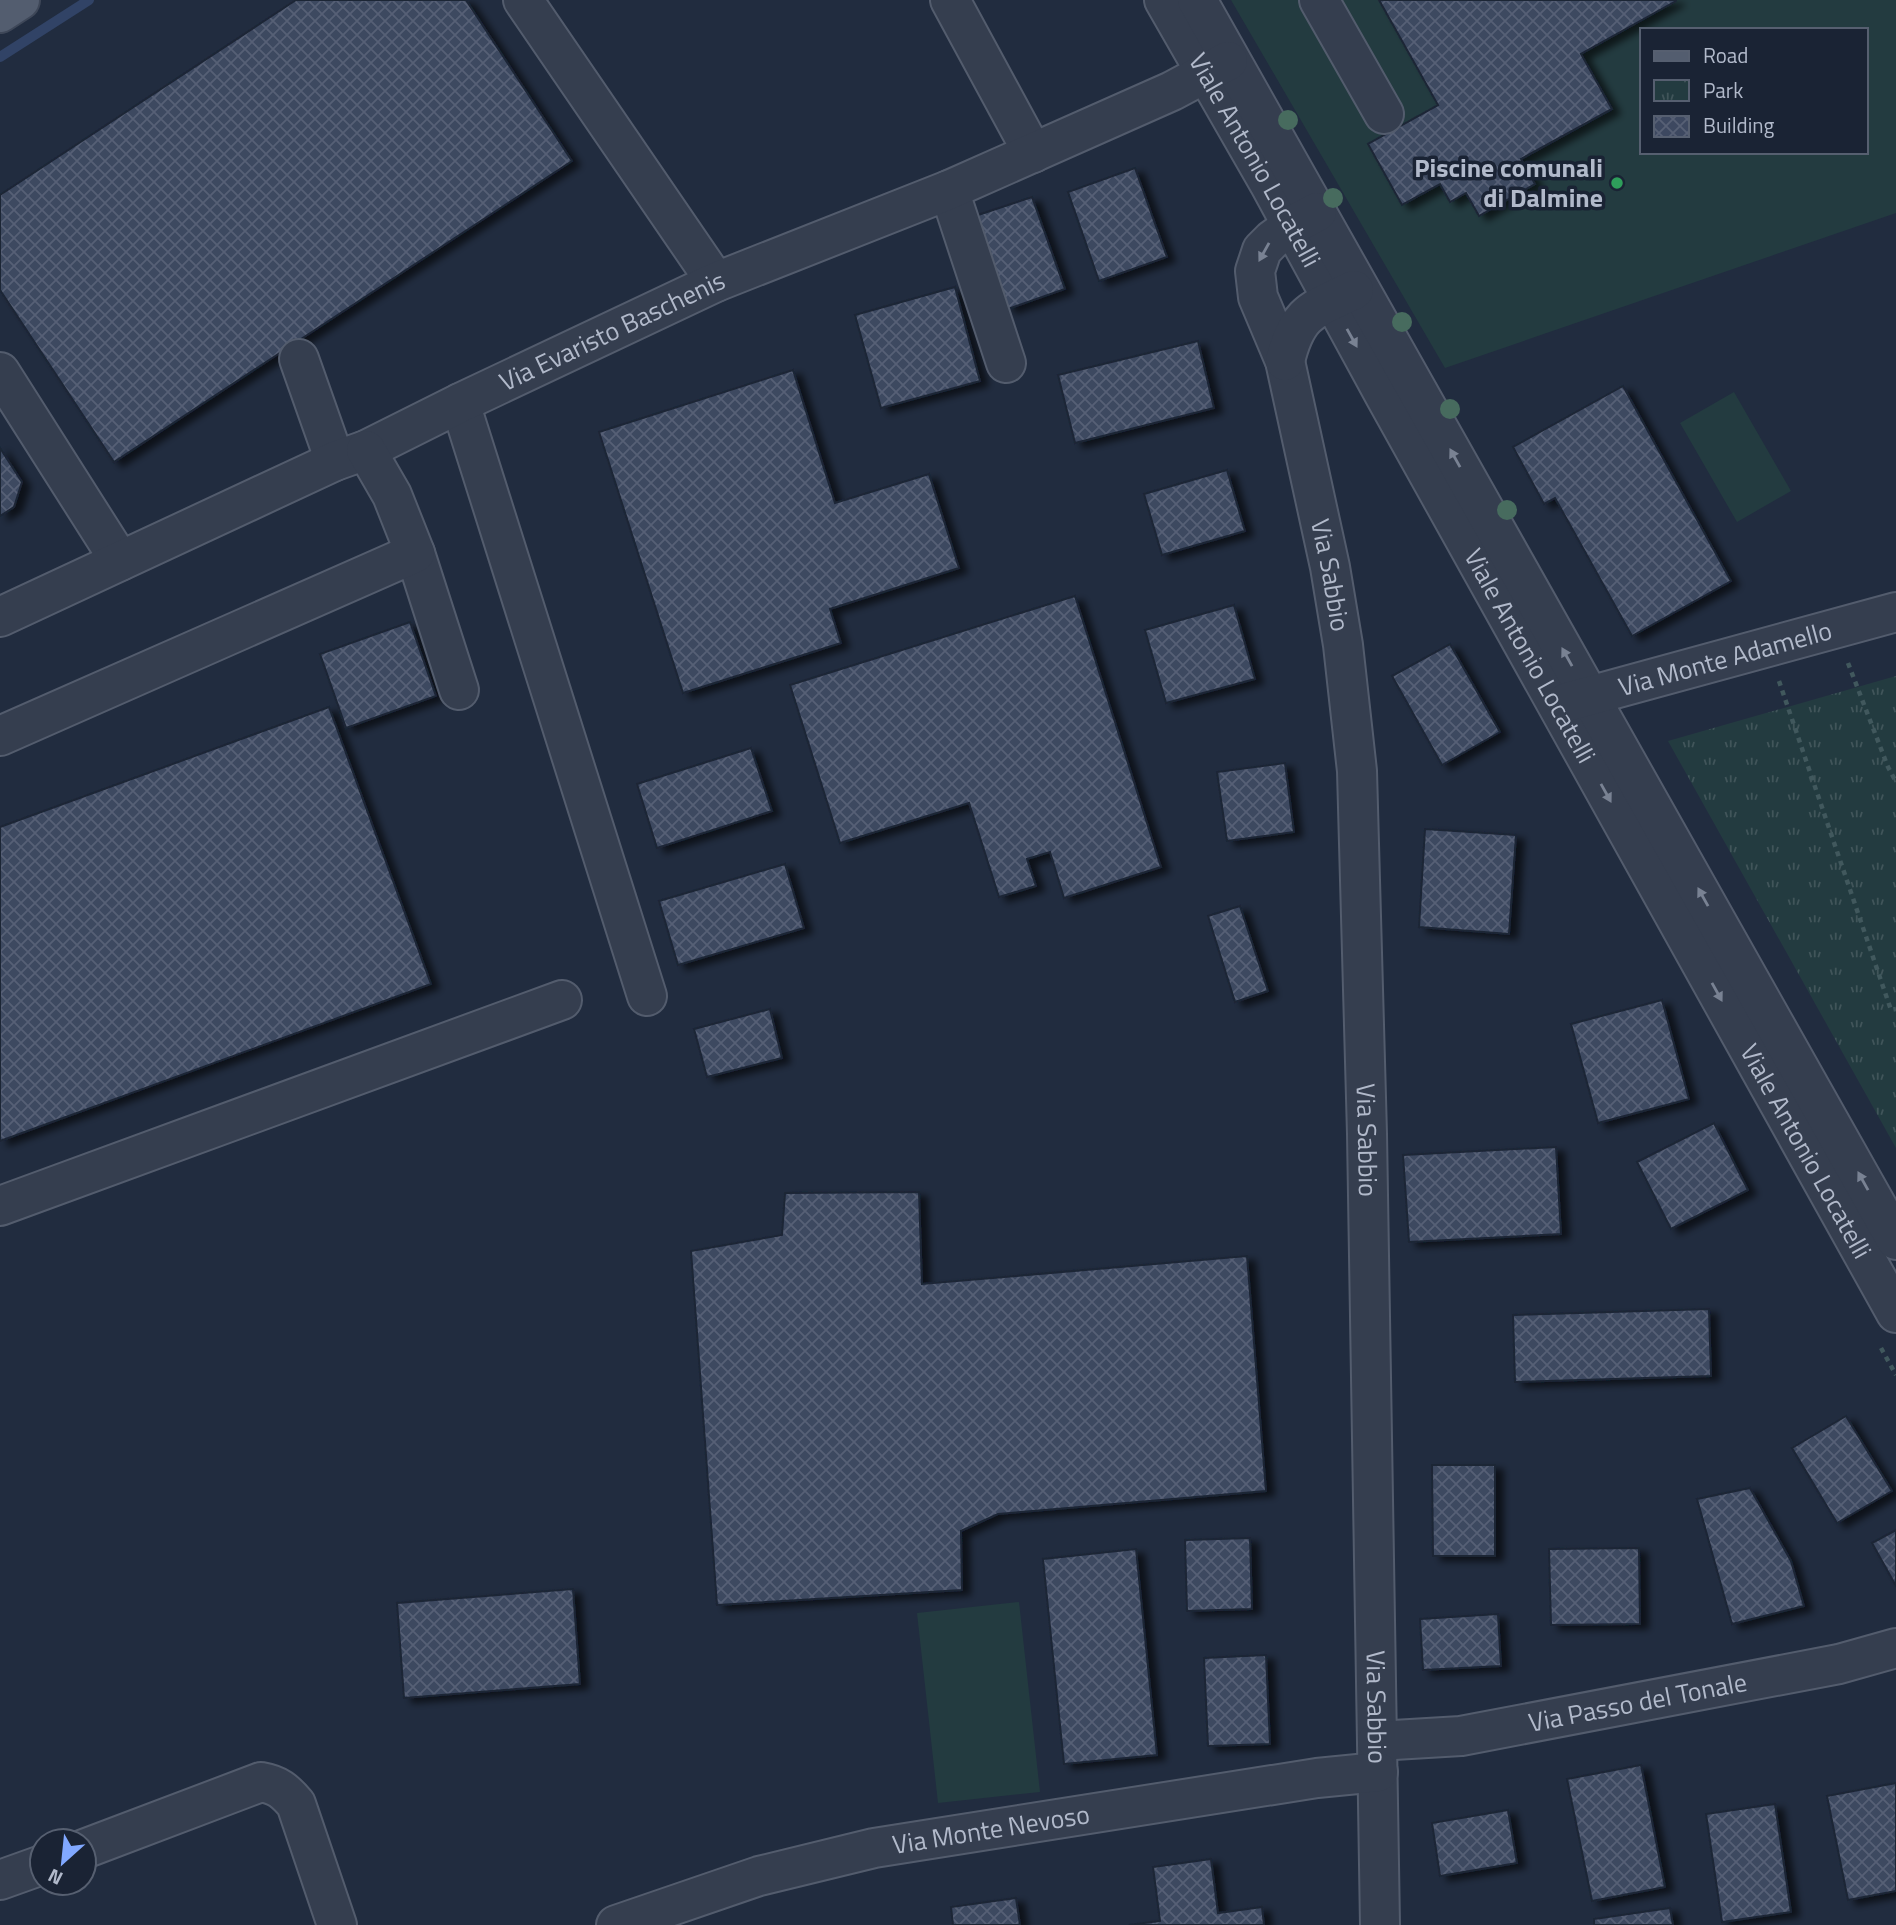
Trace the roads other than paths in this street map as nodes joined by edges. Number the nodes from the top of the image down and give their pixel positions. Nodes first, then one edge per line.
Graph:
1 (20, 0) edge
2 (523, 0) edge
3 (950, 0) edge
4 (1164, 0) edge
5 (1197, 0) edge
6 (1319, 0) edge
7 (0, 13) edge
8 (1218, 67) junction
9 (1384, 114) dead end
10 (1033, 153) junction
11 (949, 190) junction
12 (1304, 219) junction
13 (716, 282) junction
14 (1345, 294) junction
15 (299, 359) dead end
16 (1285, 361) junction
17 (1006, 363) dead end
18 (0, 372) edge
19 (460, 403) junction
20 (351, 455) junction
21 (415, 553) junction
22 (120, 561) junction
23 (1896, 612) edge
24 (0, 617) edge
25 (460, 690) dead end
26 (1573, 701) junction
27 (0, 736) edge
28 (647, 996) dead end
29 (562, 1000) dead end
30 (0, 1206) edge
31 (1896, 1240) edge
32 (1896, 1313) edge
33 (1896, 1648) edge
34 (1377, 1757) junction
35 (98, 1844) edge
36 (28, 1870) edge
37 (0, 1880) edge
38 (337, 1925) edge
39 (615, 1925) edge
40 (1380, 1925) edge

1 - 7 main road
2 - 13 street
3 - 10 street
4 - 8 street, Viale Antonio Locatelli
5 - 8 street, Viale Antonio Locatelli
6 - 9 street
8 - 10 street, Via Evaristo Baschenis
8 - 12 street, Viale Antonio Locatelli
10 - 11 street, Via Evaristo Baschenis
11 - 13 street, Via Evaristo Baschenis
11 - 17 street
12 - 14 street, Viale Antonio Locatelli
12 -> 16 street, Via Sabbio
13 - 19 street, Via Evaristo Baschenis
14 - 16 street
14 - 26 street, Viale Antonio Locatelli
15 - 20 street
16 - 34 street, Via Sabbio
18 - 22 street
19 - 20 street, Via Evaristo Baschenis
19 - 28 street
20 - 21 street
20 - 22 street, Via Evaristo Baschenis
21 - 25 street
21 - 27 street
22 - 24 street, Via Evaristo Baschenis
23 - 26 street, Via Monte Adamello
31 -> 26 street, Viale Antonio Locatelli
26 -> 32 street, Viale Antonio Locatelli
29 - 30 street
33 - 34 street, Via Passo del Tonale
34 - 39 street, Via Monte Nevoso
34 - 40 street, Via Sabbio
35 - 38 street
36 - 37 street

